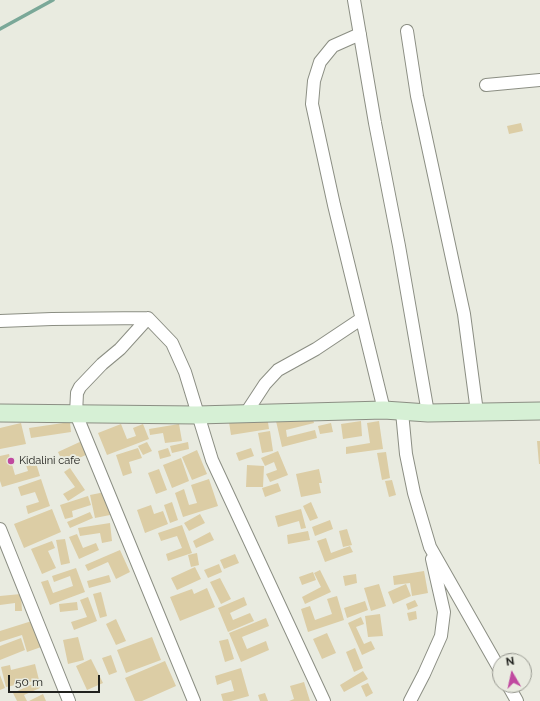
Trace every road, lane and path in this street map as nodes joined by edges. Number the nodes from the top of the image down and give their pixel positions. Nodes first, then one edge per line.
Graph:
1 (354, 0) edge
2 (407, 31) dead end
3 (360, 34) junction
4 (540, 80) edge
5 (486, 84) dead end
6 (148, 318) junction
7 (361, 319) junction
8 (0, 322) edge
9 (384, 410) junction
10 (540, 411) edge
11 (402, 412) junction
12 (476, 412) junction
13 (0, 413) edge
14 (246, 413) junction
15 (428, 413) junction
16 (76, 414) junction
17 (197, 415) junction
18 (0, 529) edge
19 (430, 547) junction
20 (492, 656) edge
21 (69, 701) edge
22 (194, 701) edge
23 (324, 701) edge
24 (410, 701) edge

1 - 3 street
2 - 12 street
3 - 7 street
3 - 15 street
4 - 5 street
6 - 8 street
6 - 16 street
6 - 17 street
7 - 9 street
7 - 14 street
9 - 11 street
9 - 14 street
10 - 12 street
11 - 15 street
11 - 19 street
12 - 15 street
13 - 16 street
14 - 17 street
16 - 17 street
16 - 22 street
17 - 23 street
18 - 21 street
19 - 20 street
19 - 24 street

